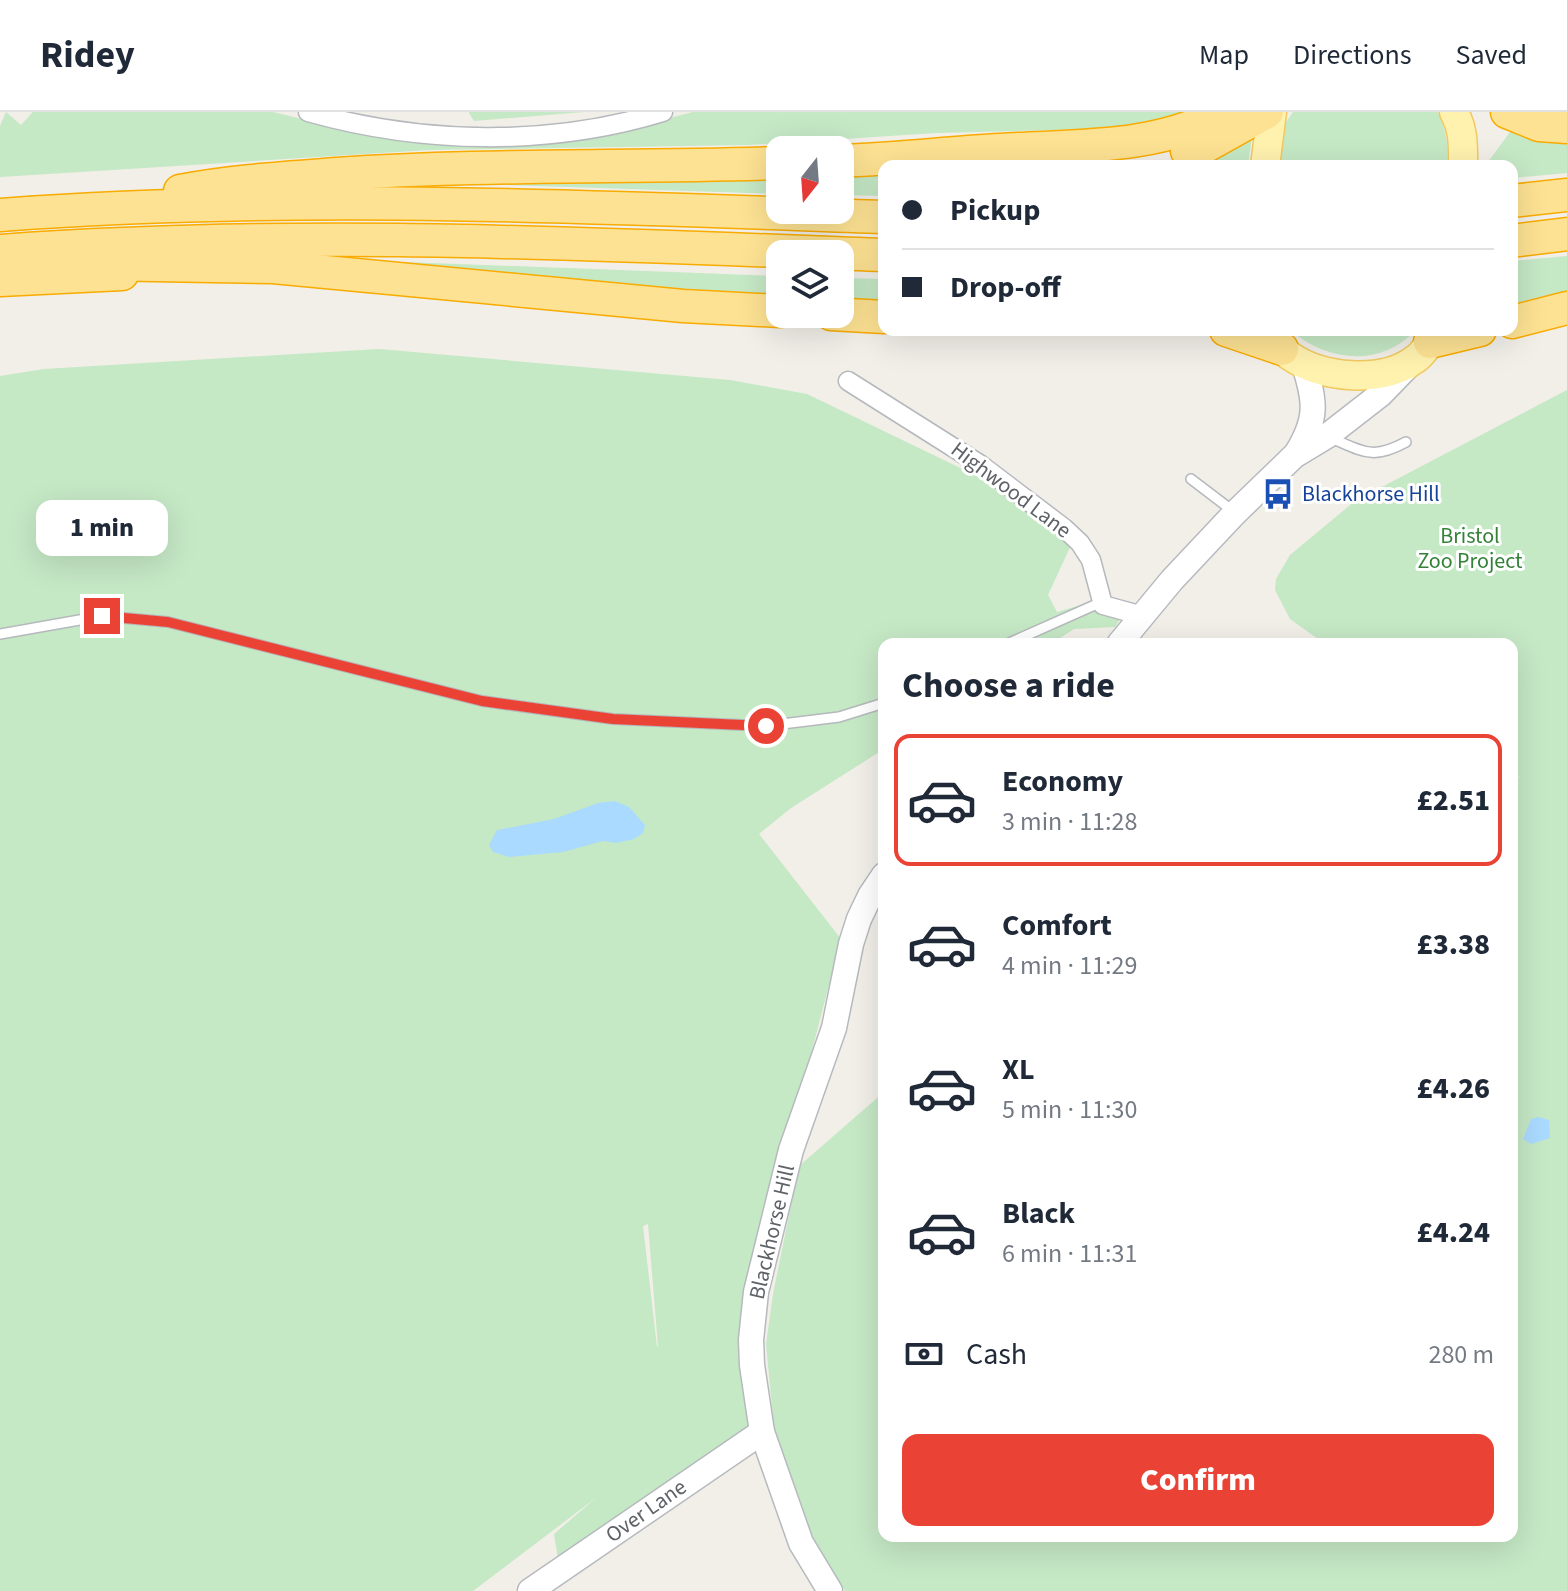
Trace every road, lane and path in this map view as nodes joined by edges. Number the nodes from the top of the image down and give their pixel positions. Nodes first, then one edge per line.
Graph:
1 (308, 112) edge
2 (663, 112) edge
3 (1223, 112) edge
4 (1269, 112) edge
5 (1507, 112) edge
6 (1460, 116) edge
7 (1567, 127) edge
8 (992, 150) junction
9 (854, 160) edge
10 (1265, 160) edge
11 (1463, 160) edge
12 (766, 163) edge
13 (1567, 195) edge
14 (1518, 200) edge
15 (91, 208) junction
16 (0, 215) edge
17 (878, 217) edge
18 (1567, 234) edge
19 (1518, 240) edge
20 (0, 251) edge
21 (878, 255) edge
22 (0, 262) edge
23 (273, 267) junction
24 (0, 280) edge
25 (1567, 308) edge
26 (766, 310) edge
27 (854, 315) edge
28 (878, 317) edge
29 (1518, 320) edge
30 (1246, 336) edge
31 (1457, 336) edge
32 (1427, 344) edge
33 (1283, 347) edge
34 (848, 381) dead end
35 (1327, 436) junction
36 (1406, 442) dead end
37 (1294, 456) junction
38 (1191, 479) dead end
39 (1235, 513) junction
40 (1103, 605) junction
41 (1143, 616) junction
42 (0, 634) edge
43 (1020, 638) edge
44 (1127, 638) edge
45 (878, 705) edge
46 (878, 884) edge
47 (762, 1432) junction
48 (530, 1591) edge
49 (830, 1591) edge

1 - 2 street
3 - 8 highway
4 - 8 highway
4 - 10 main road
5 - 7 highway
6 - 11 main road
8 - 9 highway
12 - 15 highway
13 - 14 highway
15 - 16 highway
15 - 17 highway
18 - 19 highway
20 - 21 highway
22 - 23 highway
23 - 24 highway
23 - 26 highway
25 - 29 highway
27 - 28 highway
30 - 33 highway
31 - 32 highway
32 - 33 main road
32 - 35 main road
33 - 37 main road
34 - 40 street, Highwood Lane
35 - 36 lane
35 - 37 main road
37 - 39 main road
38 - 39 lane
39 - 41 main road
40 - 41 street
40 - 43 lane
41 - 44 main road
42 - 45 lane
46 - 47 main road, Blackhorse Hill
47 - 48 main road, Over Lane
47 - 49 main road, Blackhorse Hill

